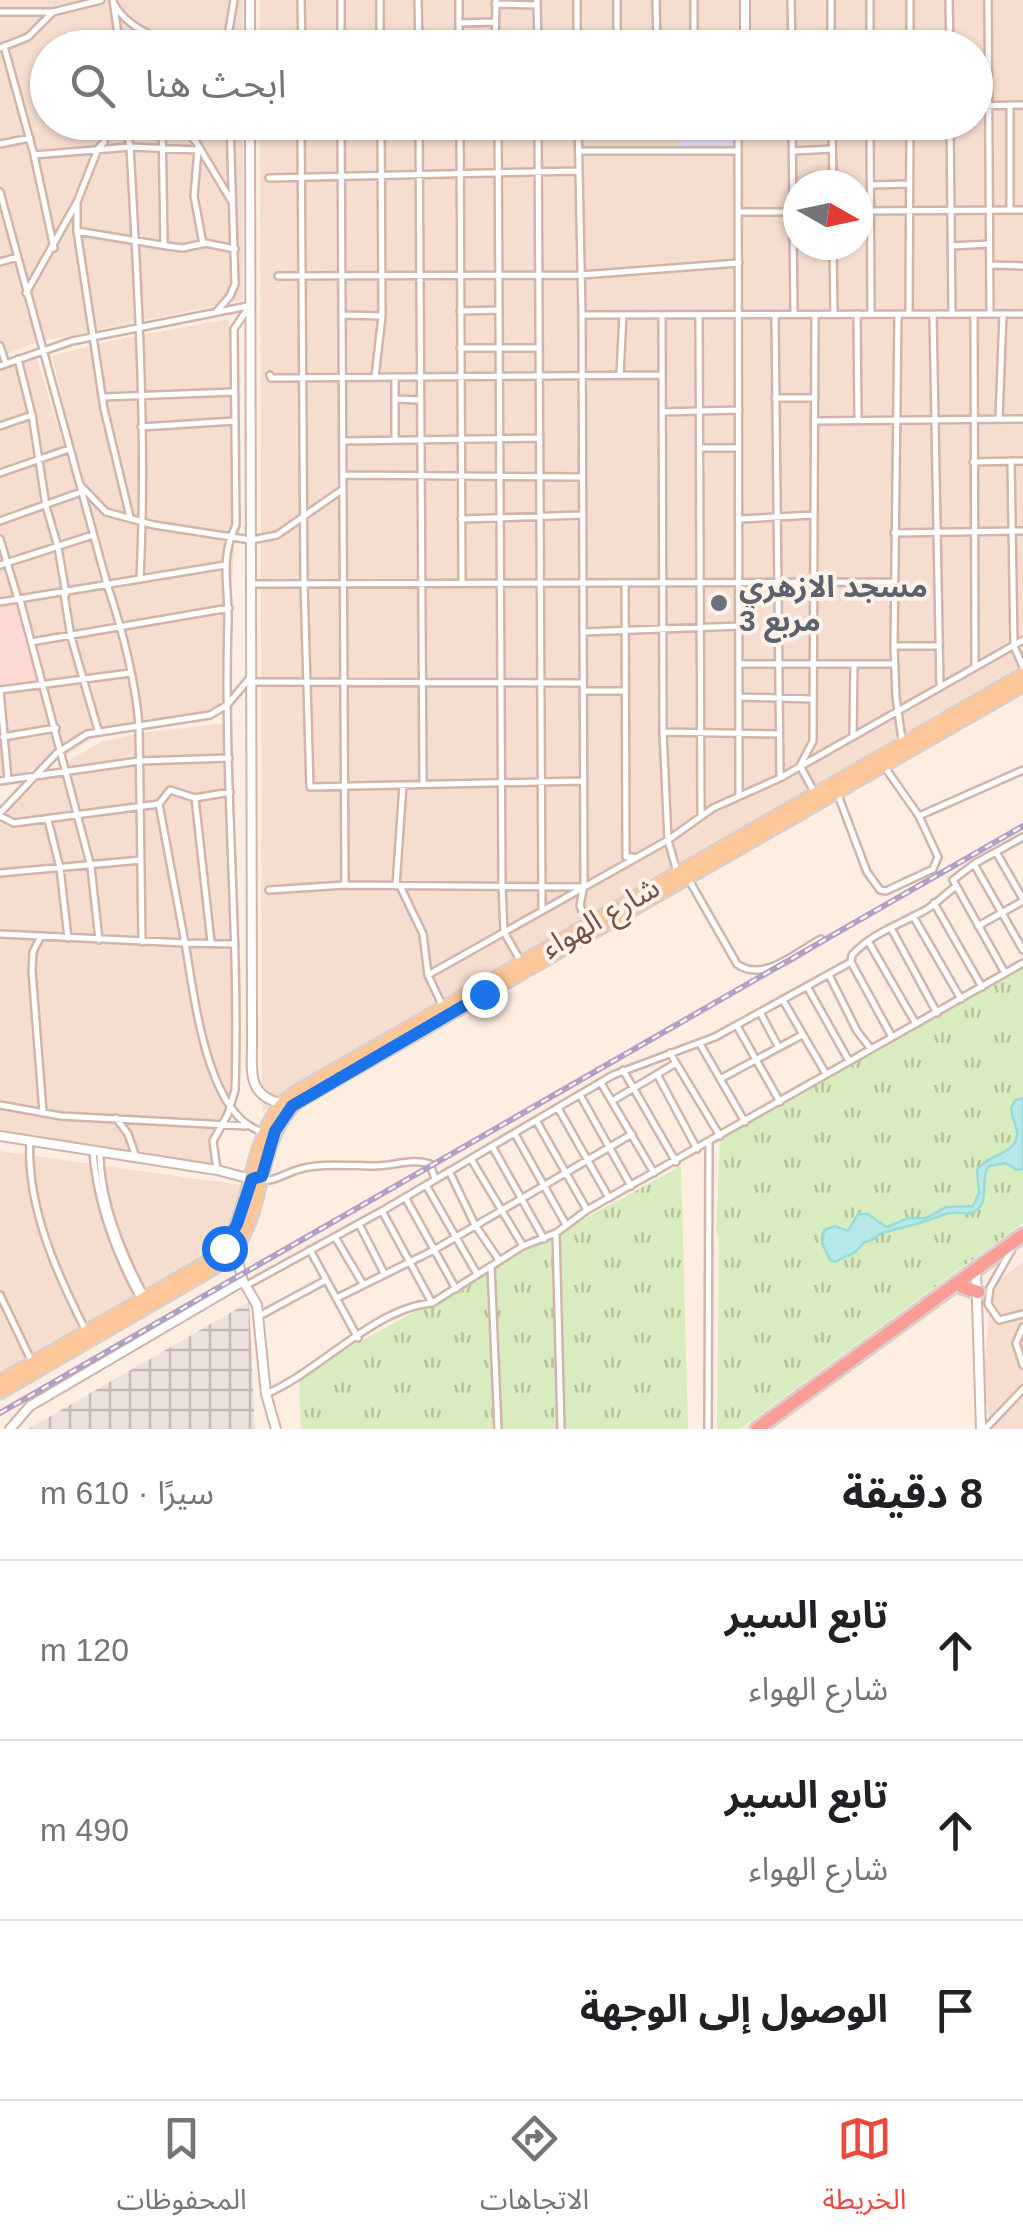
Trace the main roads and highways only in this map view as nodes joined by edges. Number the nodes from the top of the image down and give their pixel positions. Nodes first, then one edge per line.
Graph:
1 (1023, 671) edge
2 (1023, 686) edge
3 (817, 799) junction
4 (682, 875) junction
5 (258, 1179) junction
6 (1023, 1239) edge
7 (976, 1273) junction
8 (962, 1287) junction
9 (978, 1292) road end
10 (0, 1381) edge
11 (0, 1393) edge
12 (757, 1429) edge
13 (767, 1429) edge

1 - 3 main road, شارع الهواء
2 - 3 main road, شارع الهواء
3 - 4 main road, شارع الهواء
4 - 5 main road, شارع الهواء
4 - 5 main road, شارع الهواء
5 - 10 main road, شارع الهواء
5 - 11 main road, شارع الهواء
6 - 7 highway
6 - 7 highway
7 - 8 highway
7 - 12 highway
8 - 9 highway
8 - 13 highway

